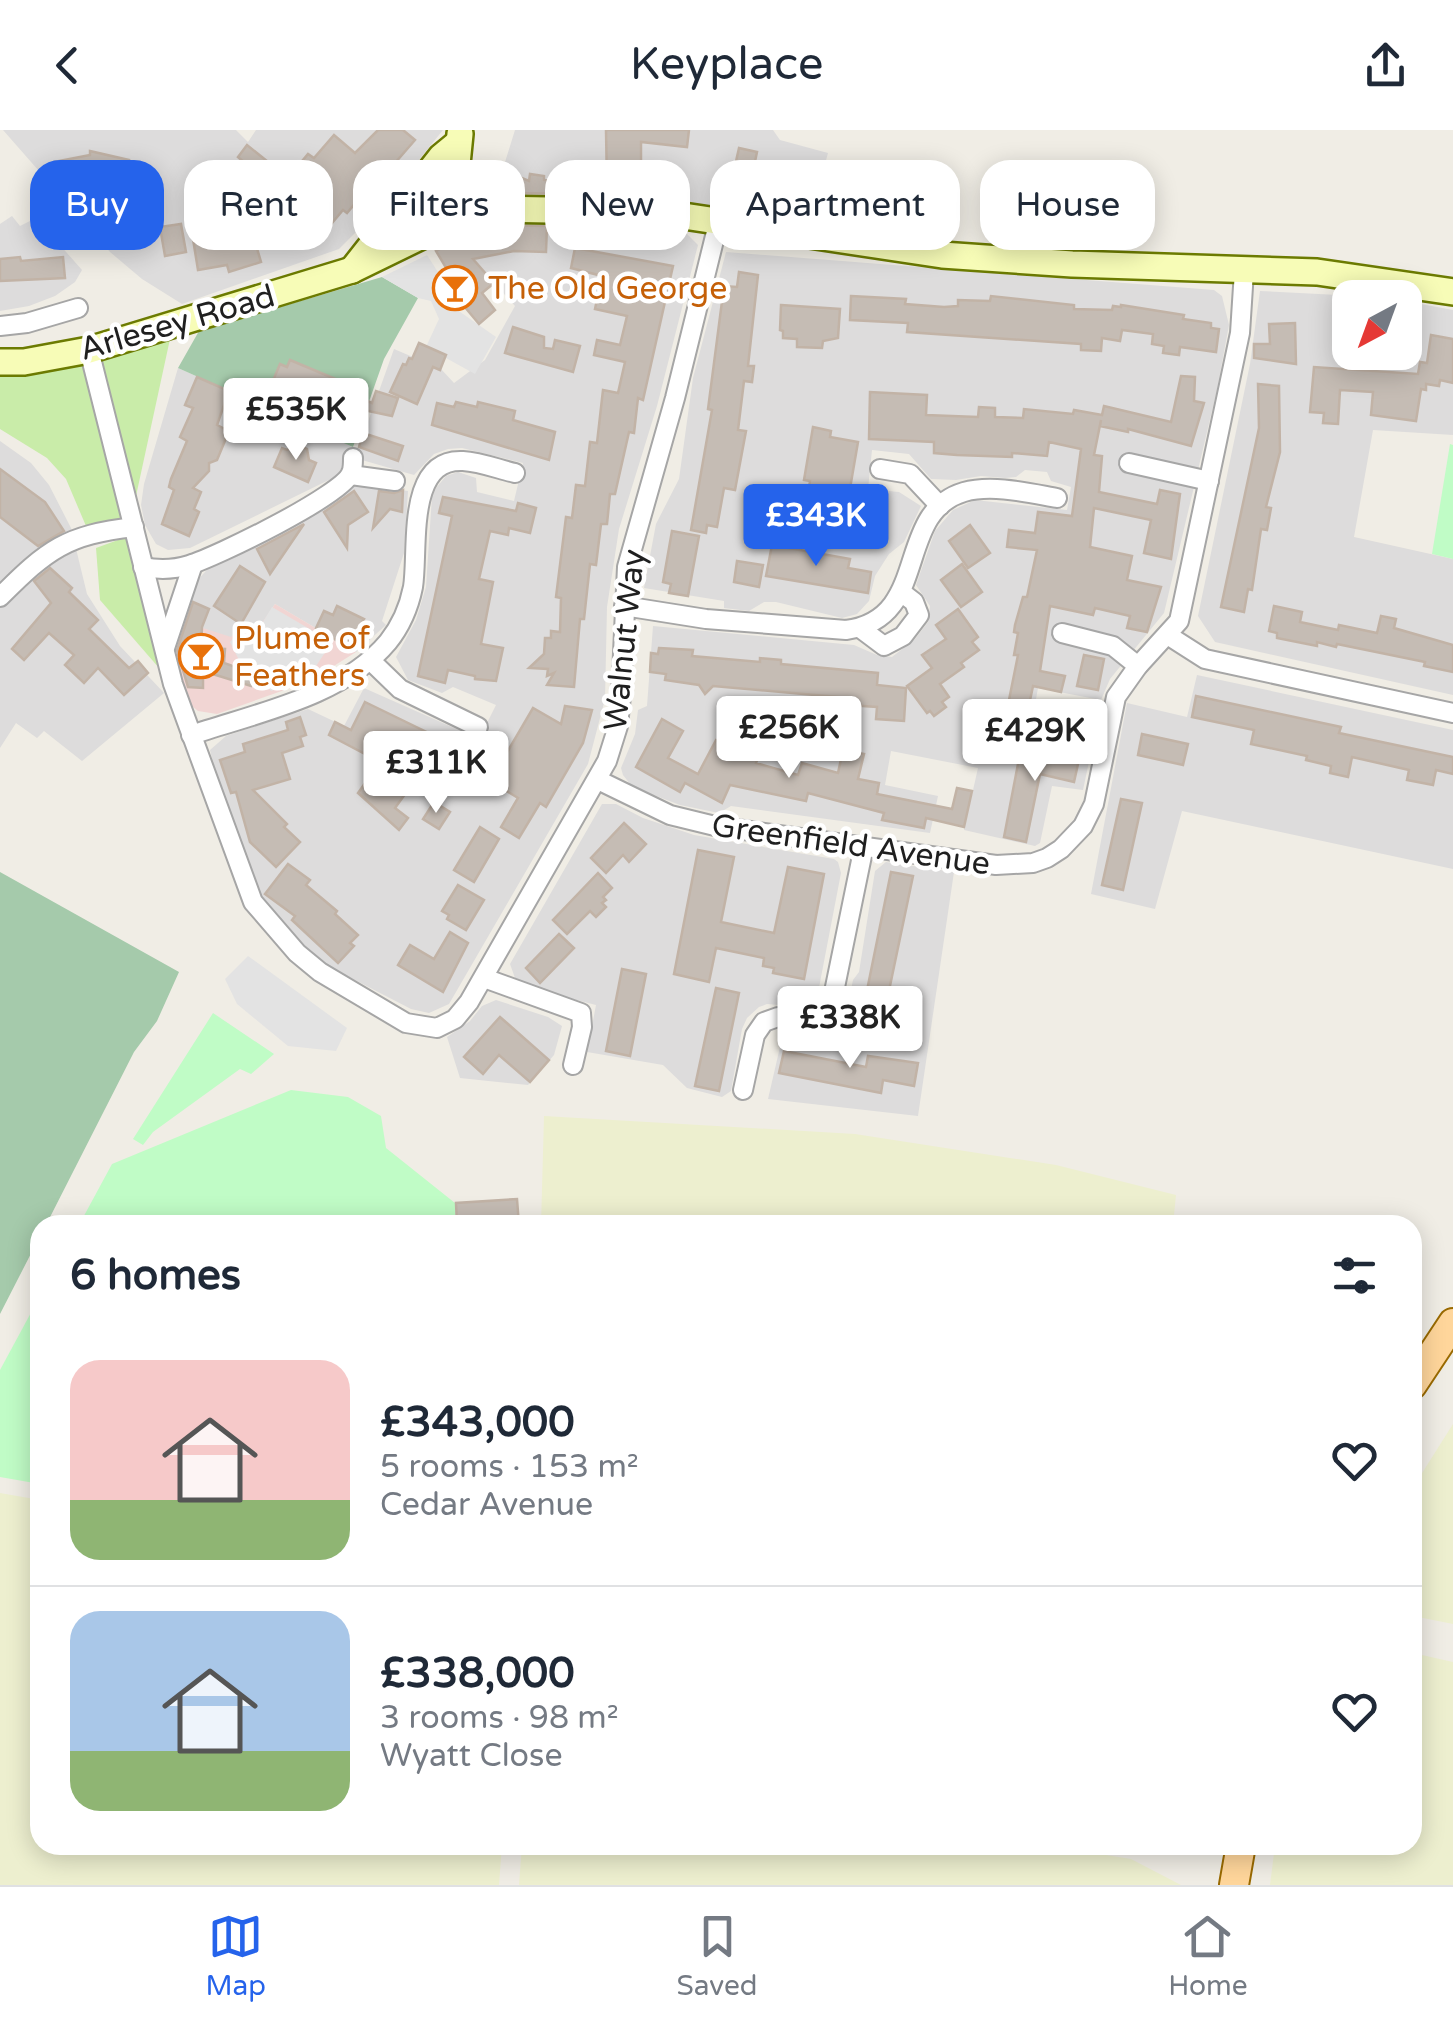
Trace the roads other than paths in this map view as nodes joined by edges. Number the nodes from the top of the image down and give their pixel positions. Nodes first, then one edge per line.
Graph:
1 (459, 136) edge
2 (525, 210) edge
3 (710, 219) edge
4 (393, 250) edge
5 (711, 250) edge
6 (905, 250) edge
7 (352, 270) junction
8 (1244, 270) junction
9 (1453, 292) edge
10 (78, 308) dead end
11 (0, 326) edge
12 (89, 350) junction
13 (0, 362) edge
14 (1129, 462) dead end
15 (880, 469) dead end
16 (515, 473) dead end
17 (395, 482) dead end
18 (1209, 482) junction
19 (1057, 498) dead end
20 (940, 506) junction
21 (134, 527) junction
22 (193, 564) junction
23 (143, 567) junction
24 (901, 592) junction
25 (0, 597) edge
26 (624, 606) junction
27 (860, 628) junction
28 (1062, 633) dead end
29 (1169, 636) junction
30 (164, 648) junction
31 (370, 660) junction
32 (1138, 666) junction
33 (1042, 712) dead end
34 (1453, 713) edge
35 (478, 726) dead end
36 (1108, 728) junction
37 (191, 735) junction
38 (598, 780) junction
39 (864, 846) junction
40 (484, 978) junction
41 (573, 1065) dead end
42 (743, 1090) dead end
43 (1453, 1323) edge
44 (1422, 1369) edge
45 (1238, 1855) edge
46 (1234, 1885) edge

1 - 7 street
2 - 3 street
4 - 7 street, Arlesey Road
5 - 26 street, Walnut Way
6 - 8 street
7 - 12 street, Arlesey Road
8 - 9 street
8 - 18 street, Greenfield Avenue
10 - 11 street
12 - 13 street, Arlesey Road
12 - 21 street
14 - 18 street
15 - 20 street
16 - 31 street
17 - 22 street
18 - 29 street, Greenfield Avenue
19 - 20 street
20 - 24 street
21 - 23 street
21 - 25 street
22 - 23 street
22 - 30 street
23 - 30 street
24 - 27 street
24 - 27 street
26 - 27 street
26 - 38 street, Walnut Way
28 - 32 street
29 - 32 street, Greenfield Avenue
29 - 34 street
30 - 37 street
31 - 35 street
31 - 37 street
32 - 36 street, Greenfield Avenue
33 - 36 street
36 - 39 street, Greenfield Avenue
37 - 40 street, Walnut Way
38 - 39 street, Greenfield Avenue
38 - 40 street, Walnut Way
39 - 42 street
40 - 41 street
43 - 44 main road
45 - 46 main road

